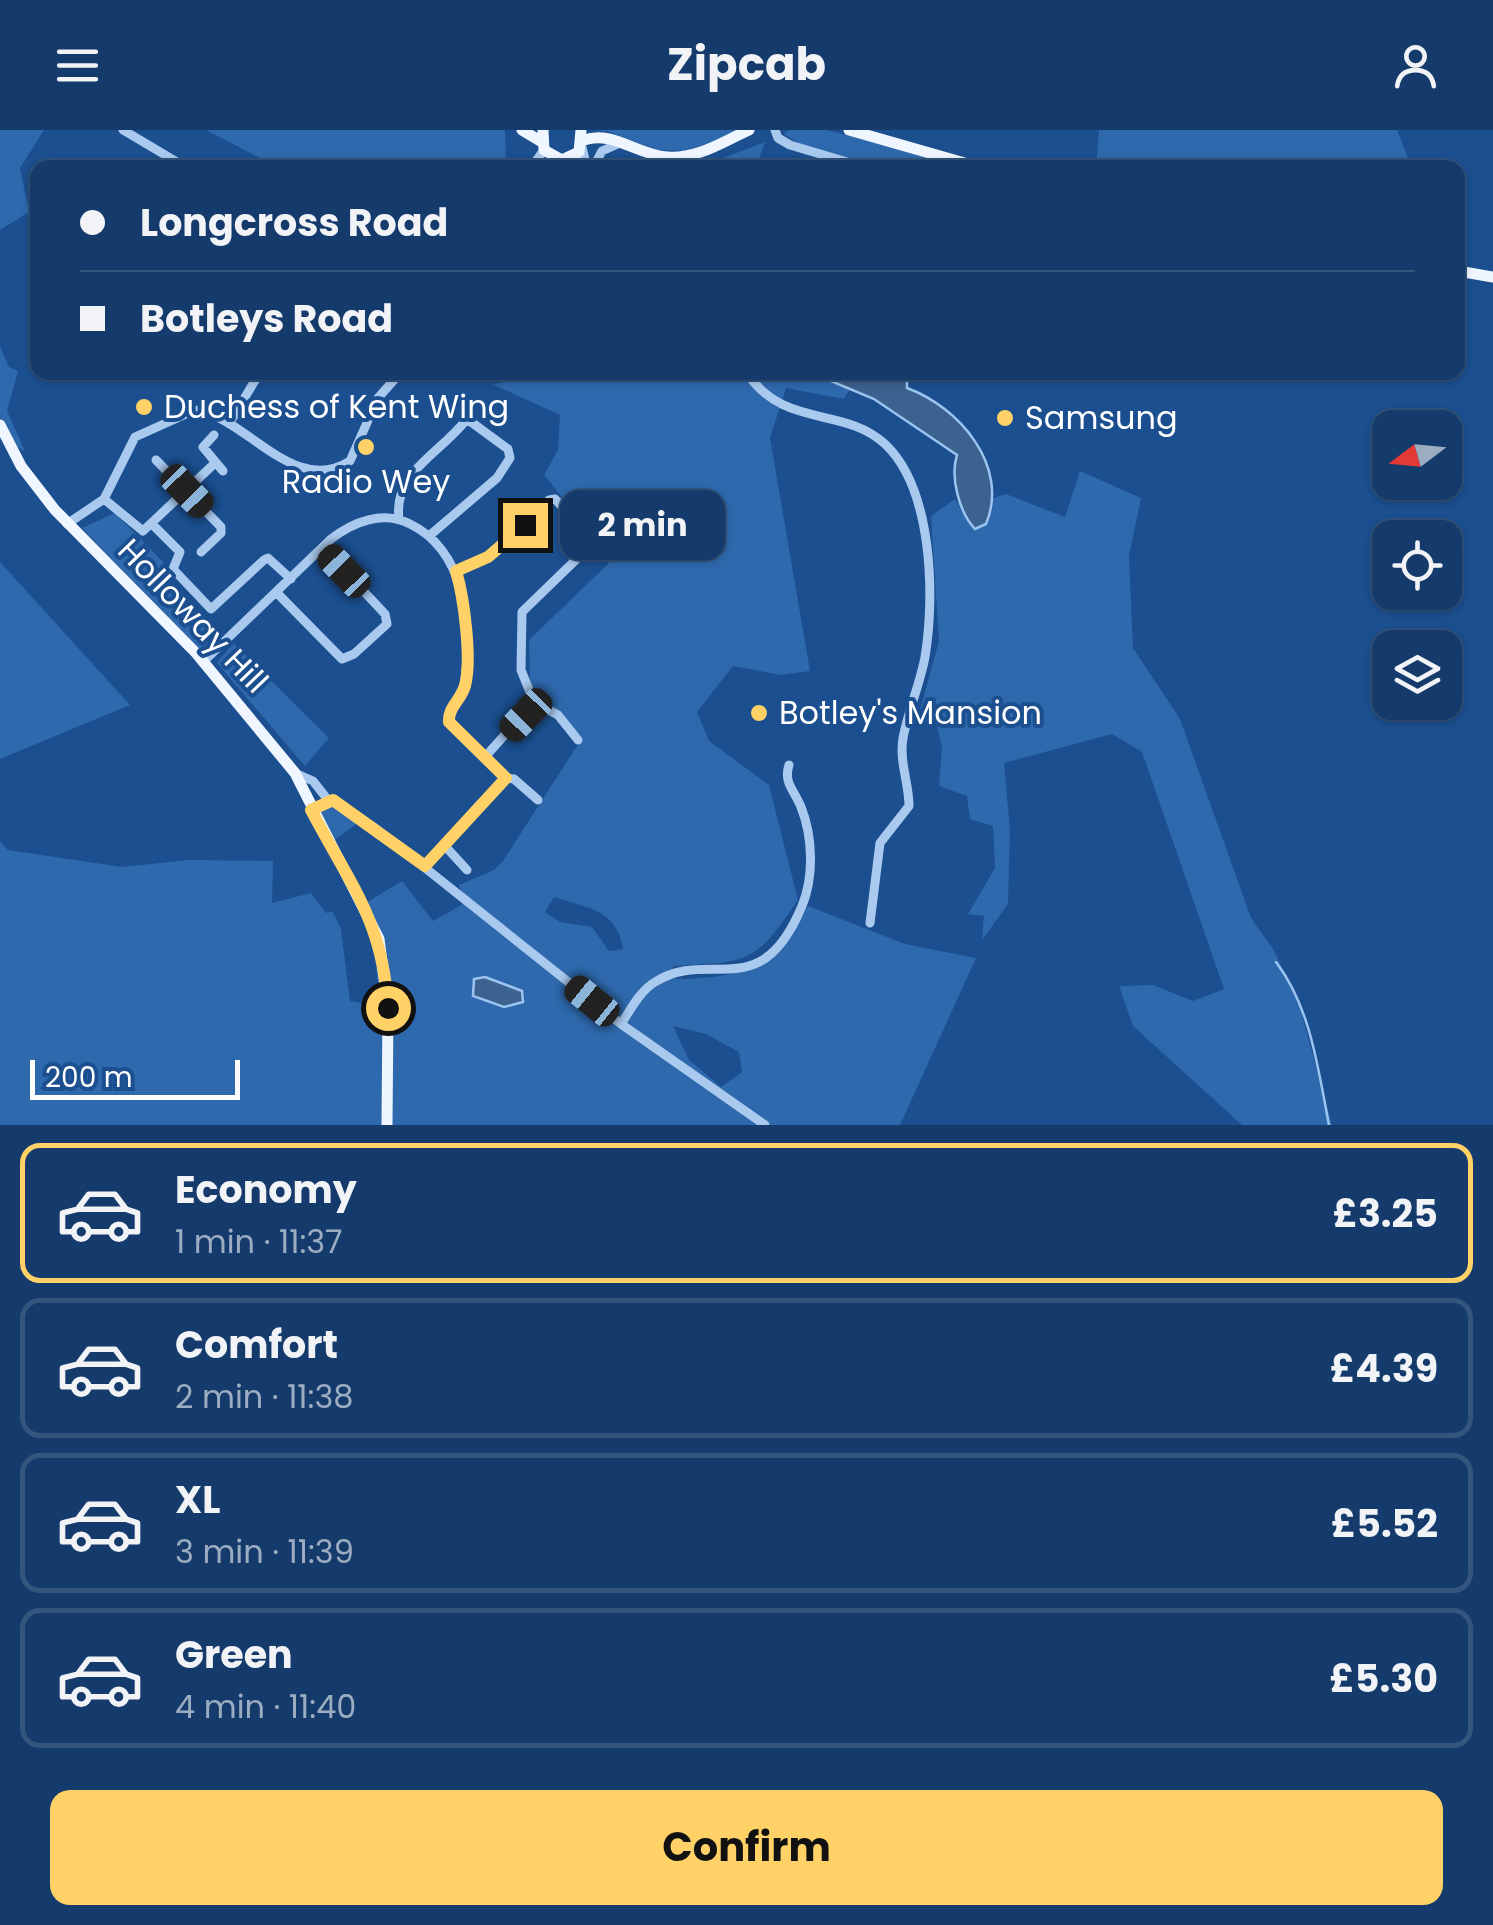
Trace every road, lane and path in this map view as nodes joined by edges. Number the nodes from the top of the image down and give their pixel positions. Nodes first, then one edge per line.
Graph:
1 (123, 130) edge
2 (522, 130) edge
3 (749, 130) edge
4 (775, 130) edge
5 (849, 130) edge
6 (867, 130) edge
7 (880, 137) junction
8 (582, 139) edge
9 (543, 140) edge
10 (620, 143) junction
11 (174, 160) edge
12 (567, 160) edge
13 (596, 160) edge
14 (840, 160) edge
15 (956, 160) edge
16 (1465, 272) edge
17 (1493, 277) edge
18 (255, 380) edge
19 (394, 380) edge
20 (754, 380) edge
21 (229, 424) junction
22 (0, 425) edge
23 (214, 435) dead end
24 (156, 460) dead end
25 (187, 491) junction
26 (104, 499) junction
27 (399, 519) junction
28 (67, 524) junction
29 (153, 525) junction
30 (429, 536) junction
31 (324, 548) junction
32 (201, 552) dead end
33 (456, 571) junction
34 (291, 580) junction
35 (276, 592) junction
36 (204, 662) junction
37 (534, 702) junction
38 (578, 740) dead end
39 (485, 758) junction
40 (789, 765) dead end
41 (295, 773) junction
42 (506, 778) junction
43 (328, 800) junction
44 (538, 800) dead end
45 (311, 810) junction
46 (445, 846) junction
47 (425, 866) junction
48 (467, 870) dead end
49 (870, 923) dead end
50 (621, 1024) junction
51 (387, 1125) edge
52 (766, 1125) edge

1 - 11 street
2 - 9 main road
3 - 10 main road
4 - 14 street
5 - 7 main road
6 - 7 main road
7 - 15 main road
8 - 10 main road
9 - 12 main road
10 - 13 street
16 - 17 main road
18 - 21 street
19 - 21 street
20 - 49 street
21 - 26 street
22 - 28 main road, Holloway Hill
23 - 25 street
24 - 25 street
25 - 29 street
25 - 32 street
26 - 28 street
26 - 29 street
27 - 30 street
27 - 30 street
27 - 31 street
28 - 36 main road, Holloway Hill
29 - 34 street
30 - 33 street
31 - 34 street
31 - 35 street
33 - 37 street
33 - 39 street
34 - 35 street
35 - 36 street
36 - 41 main road, Holloway Hill
37 - 38 street
37 - 39 street
39 - 42 street
40 - 50 street
41 - 43 street
41 - 45 main road, Holloway Hill
42 - 44 street
42 - 46 street
43 - 45 street
43 - 47 street
45 - 51 main road, Holloway Hill
46 - 47 street
46 - 48 street
47 - 50 street
50 - 52 street

